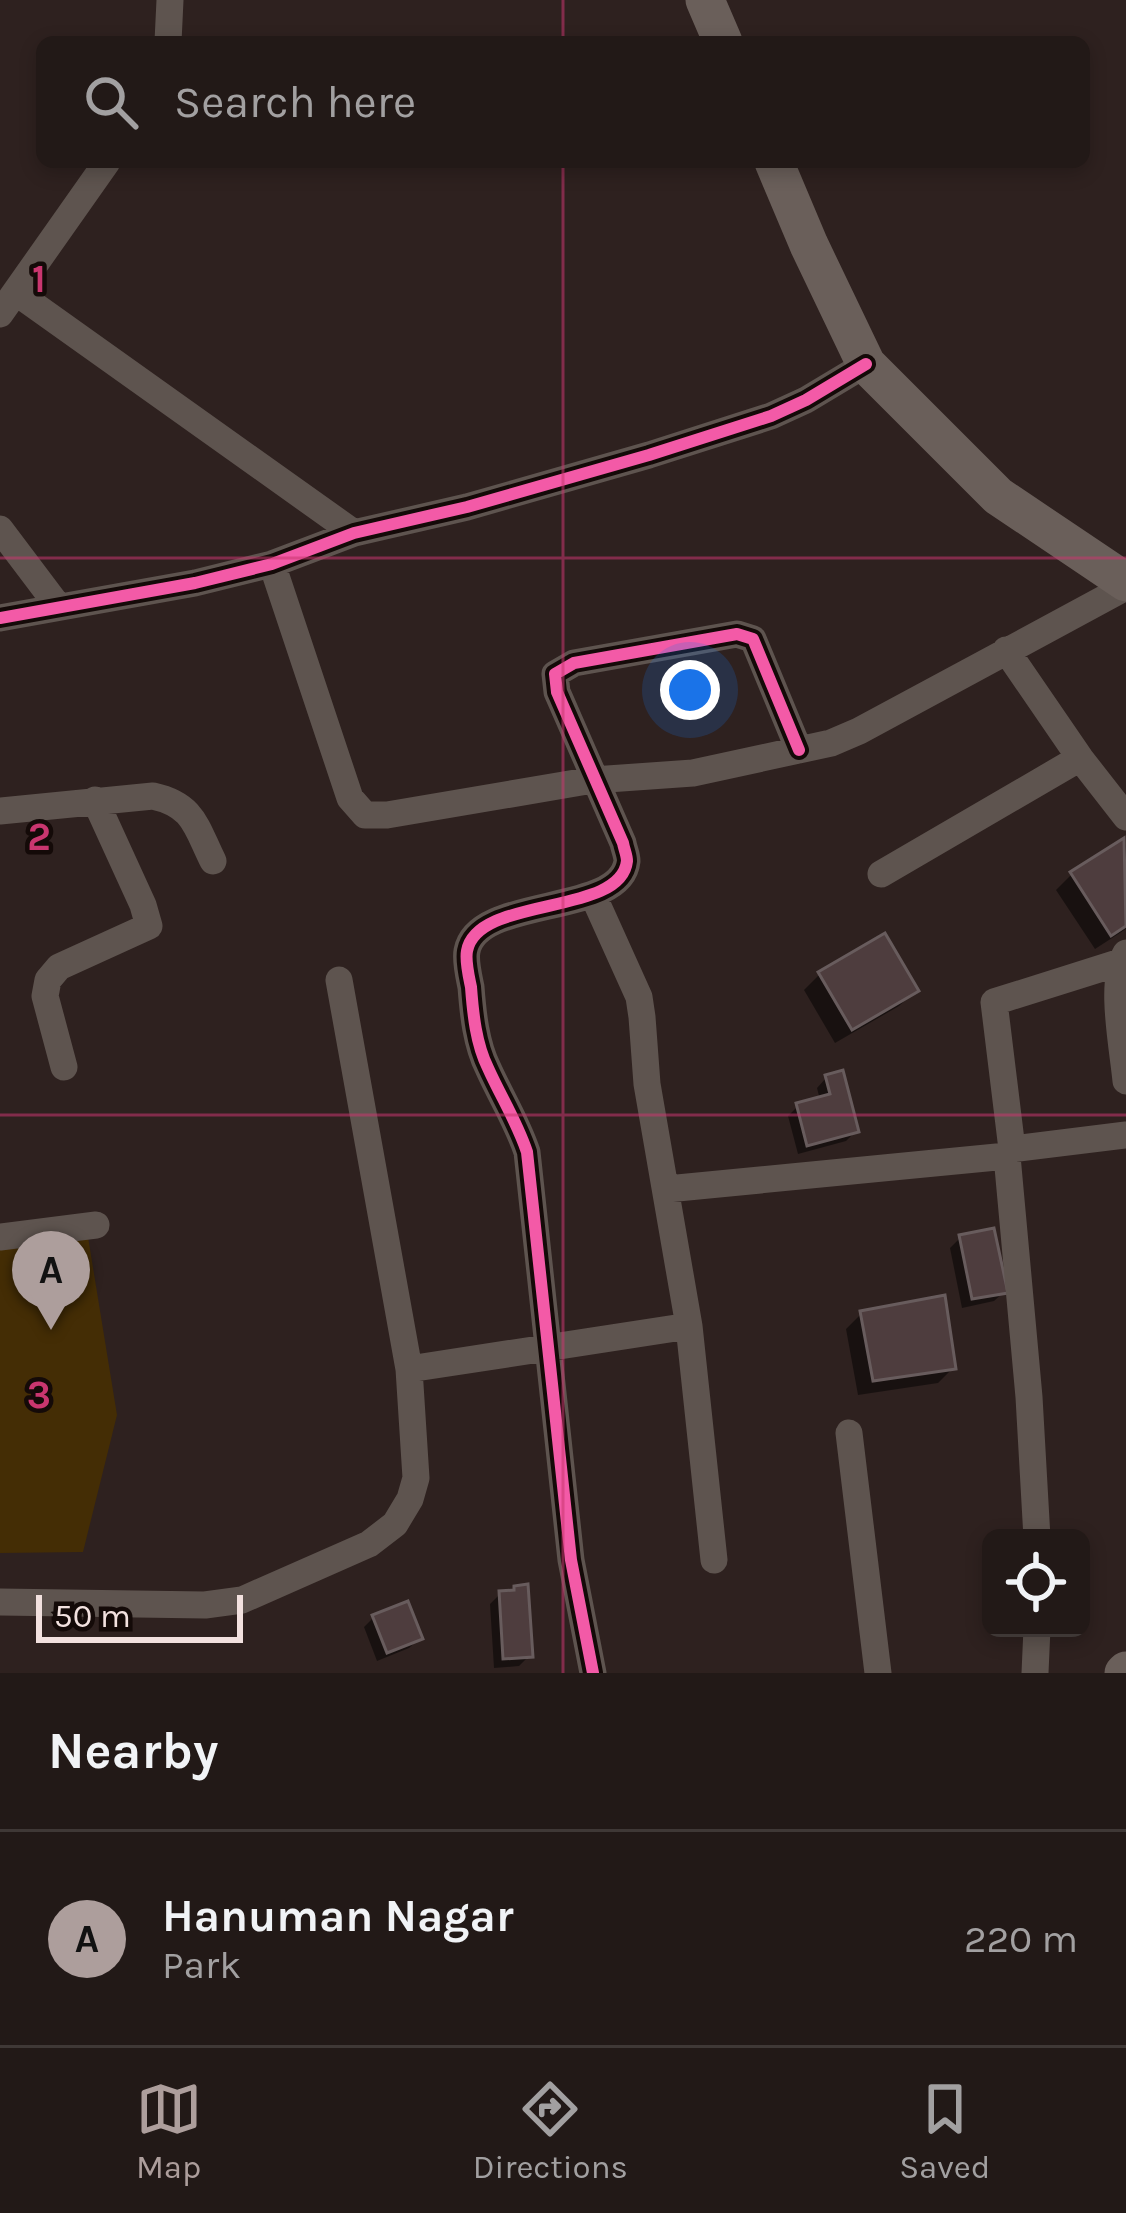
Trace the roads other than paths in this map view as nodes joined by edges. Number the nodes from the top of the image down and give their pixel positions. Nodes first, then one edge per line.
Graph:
1 (170, 0) edge
2 (705, 0) edge
3 (168, 36) edge
4 (720, 36) edge
5 (103, 168) edge
6 (777, 168) edge
7 (8, 304) edge
8 (866, 364) junction
9 (0, 529) edge
10 (354, 533) junction
11 (272, 564) junction
12 (1126, 585) edge
13 (58, 606) junction
14 (0, 618) edge
15 (1006, 650) junction
16 (799, 750) junction
17 (1080, 758) junction
18 (593, 780) junction
19 (95, 800) junction
20 (0, 811) edge
21 (1126, 817) edge
22 (213, 861) dead end
23 (881, 874) dead end
24 (593, 895) junction
25 (1123, 958) edge
26 (339, 980) dead end
27 (64, 1067) dead end
28 (1126, 1081) edge
29 (1126, 1135) edge
30 (1010, 1153) junction
31 (667, 1189) junction
32 (96, 1225) dead end
33 (0, 1237) edge
34 (688, 1326) junction
35 (549, 1348) junction
36 (409, 1369) junction
37 (849, 1433) dead end
38 (1036, 1529) edge
39 (714, 1560) dead end
40 (0, 1602) edge
41 (1037, 1637) edge
42 (1125, 1672) edge
43 (593, 1673) edge
44 (878, 1673) edge
45 (1035, 1673) edge
46 (1098, 1673) edge

1 - 3 street
2 - 4 street
5 - 7 street
6 - 8 street
7 - 10 street
8 - 10 street
8 - 12 street
9 - 13 street
10 - 11 street
11 - 13 street
11 - 18 street
12 - 15 street
13 - 14 street
15 - 16 street
15 - 17 street
16 - 18 street
16 - 18 street
17 - 21 street
17 - 23 street
18 - 24 street
19 - 20 street
19 - 22 street
19 - 27 street
24 - 31 street
24 - 35 street
25 - 28 street
25 - 30 street
26 - 36 street
29 - 30 street
30 - 31 street
30 - 38 street
31 - 34 street
32 - 33 street
34 - 35 street
34 - 39 street
35 - 36 street
35 - 43 street
36 - 40 street
37 - 44 street
41 - 45 street
42 - 46 street

